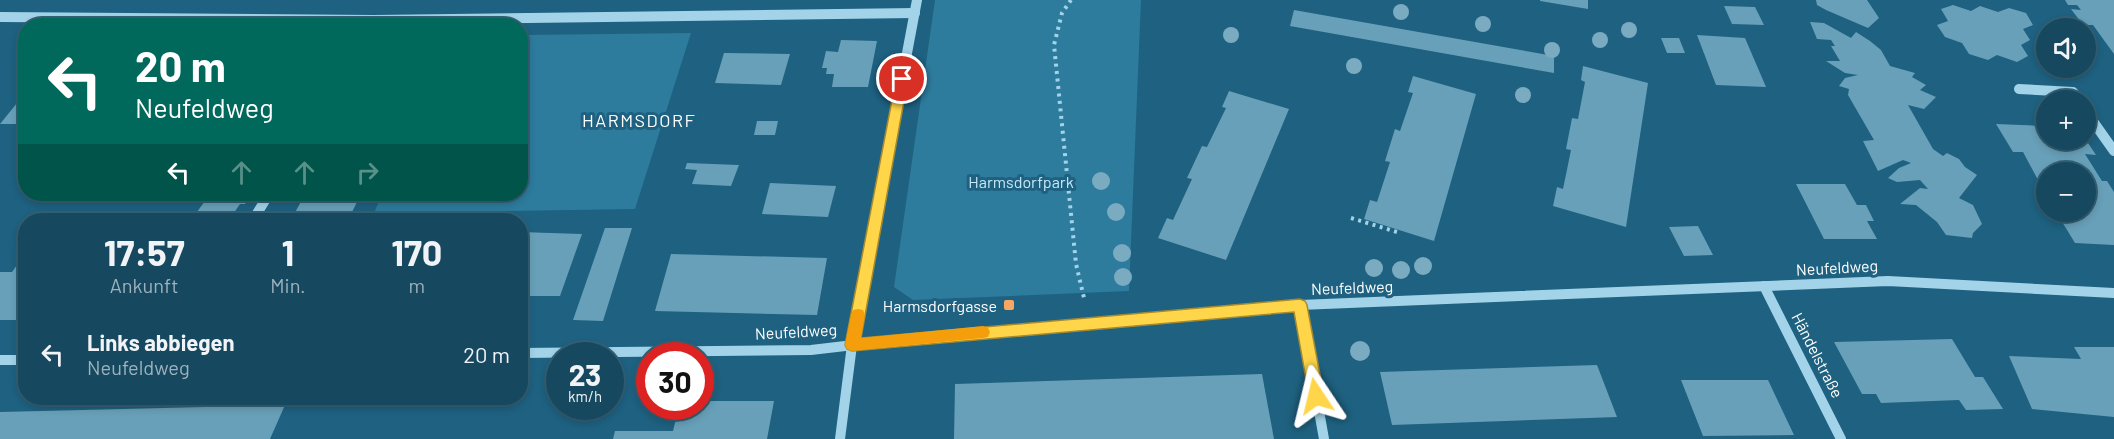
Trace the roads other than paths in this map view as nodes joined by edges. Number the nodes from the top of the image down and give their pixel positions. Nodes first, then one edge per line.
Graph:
1 (917, 0) edge
2 (915, 13) junction
3 (0, 17) edge
4 (62, 18) edge
5 (528, 19) edge
6 (2019, 90) dead end
7 (2036, 91) edge
8 (2096, 126) edge
9 (2114, 151) edge
10 (1764, 286) junction
11 (2114, 293) edge
12 (1300, 305) junction
13 (852, 345) junction
14 (528, 353) edge
15 (0, 360) edge
16 (18, 360) edge
17 (840, 439) edge
18 (1324, 439) edge
19 (1841, 439) edge

1 - 2 street
2 - 5 street
2 - 13 street
3 - 4 street
6 - 7 street
8 - 9 street
10 - 11 street, Neufeldweg
10 - 12 street, Neufeldweg
10 - 19 street, Händelstraße
12 - 13 street, Neufeldweg
12 - 18 street
13 - 14 street, Neufeldweg
13 - 17 street
15 - 16 street

